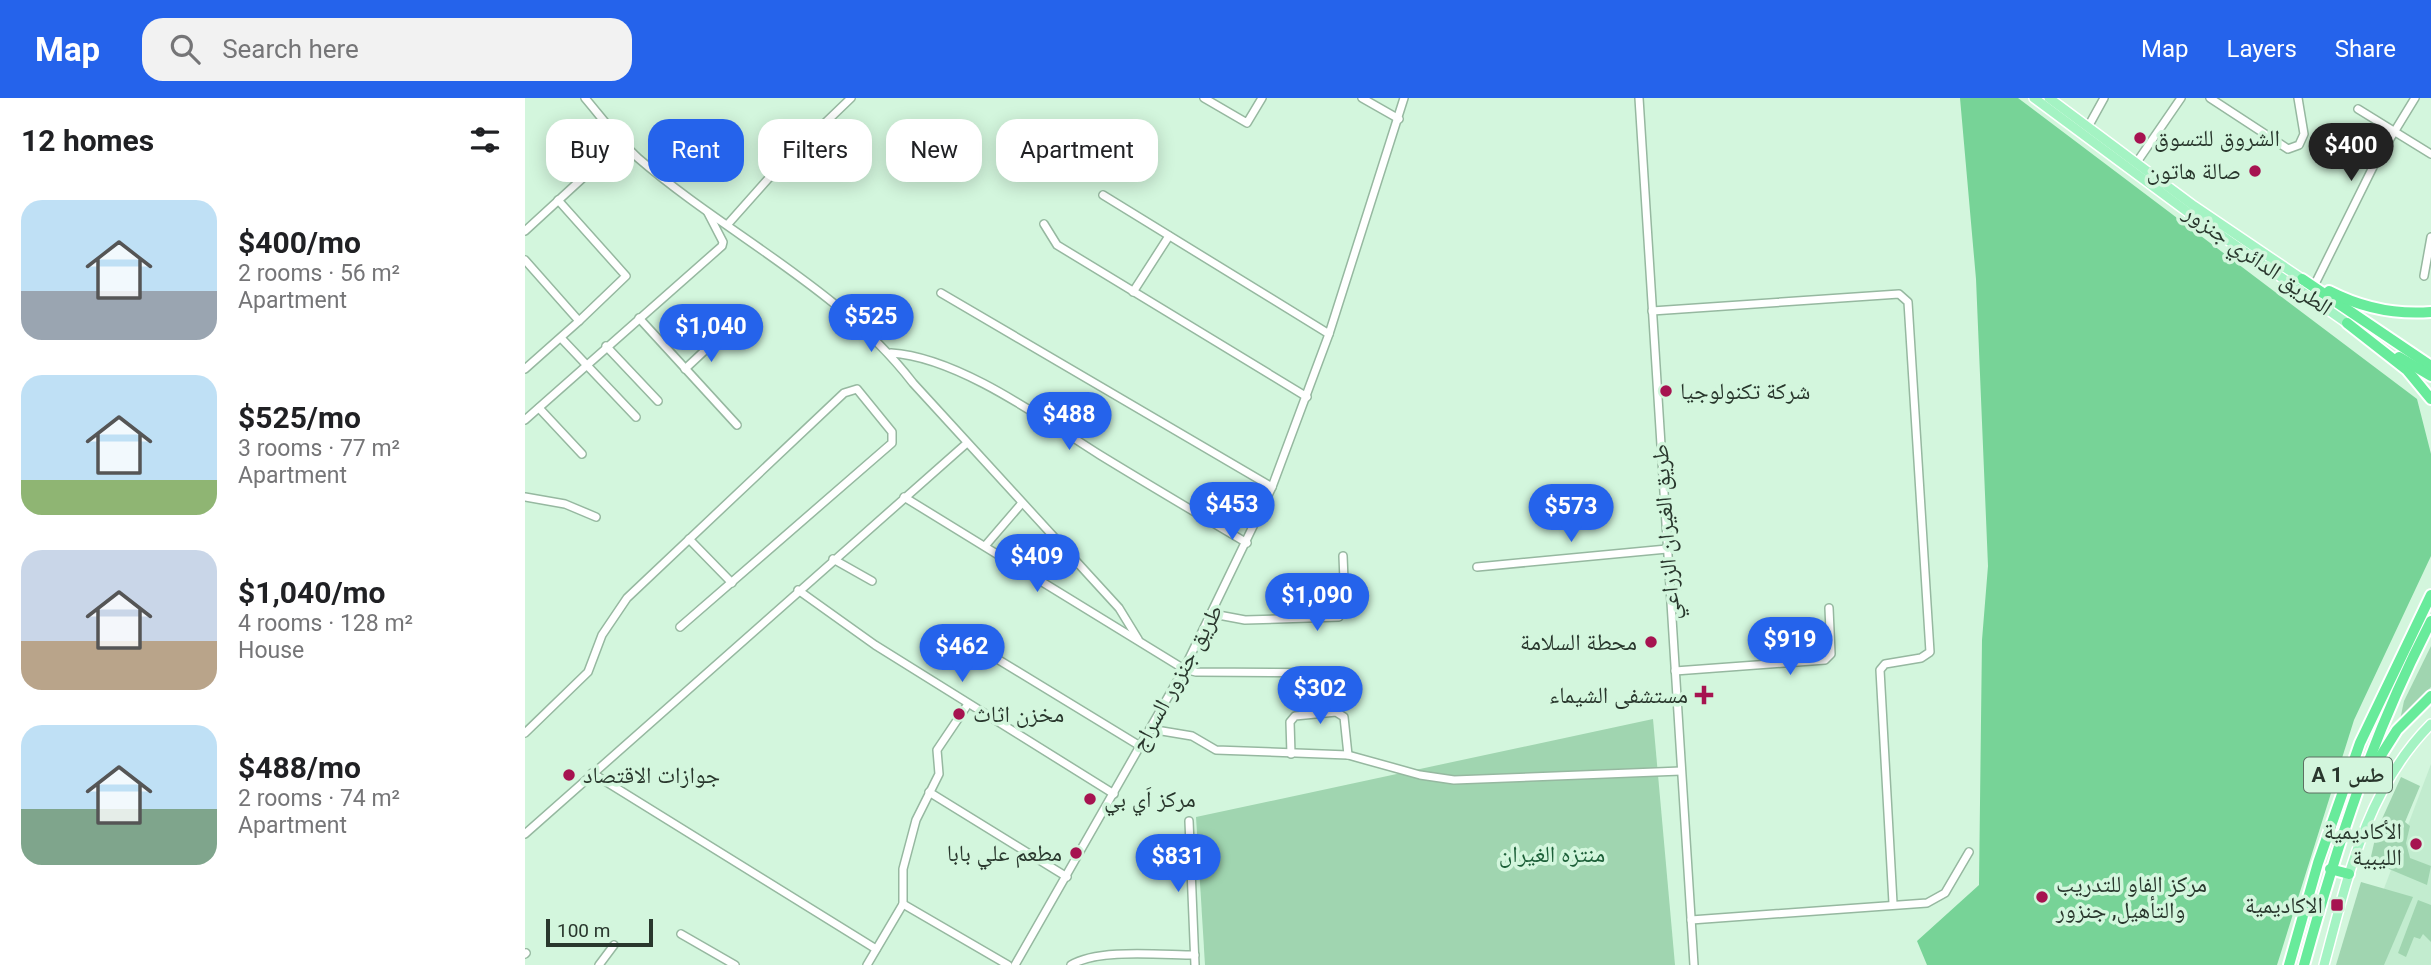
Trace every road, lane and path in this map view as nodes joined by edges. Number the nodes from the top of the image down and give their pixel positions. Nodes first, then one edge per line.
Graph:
1 (585, 98) edge
2 (851, 98) edge
3 (1204, 98) edge
4 (1262, 98) edge
5 (1362, 98) edge
6 (1404, 98) edge
7 (1639, 98) edge
8 (2033, 98) edge
9 (2049, 98) edge
10 (2103, 98) edge
11 (2182, 98) edge
12 (2210, 98) edge
13 (2298, 98) edge
14 (2415, 98) edge
15 (2358, 109) dead end
16 (1399, 119) junction
17 (2088, 127) junction
18 (2393, 132) junction
19 (2431, 154) edge
20 (2137, 162) junction
21 (579, 182) edge
22 (1103, 195) dead end
23 (558, 200) junction
24 (706, 209) junction
25 (728, 224) junction
26 (1044, 224) dead end
27 (525, 231) edge
28 (1169, 236) junction
29 (2431, 237) edge
30 (525, 260) edge
31 (2424, 276) dead end
32 (2302, 279) junction
33 (2315, 284) junction
34 (1133, 292) junction
35 (941, 293) dead end
36 (1651, 311) junction
37 (2431, 312) edge
38 (639, 318) junction
39 (579, 321) junction
40 (2347, 323) junction
41 (1329, 334) junction
42 (561, 338) junction
43 (717, 339) dead end
44 (606, 346) junction
45 (891, 354) junction
46 (585, 364) junction
47 (526, 365) edge
48 (2431, 366) edge
49 (685, 369) junction
50 (2431, 376) edge
51 (1307, 397) junction
52 (2431, 399) edge
53 (658, 401) dead end
54 (539, 408) junction
55 (636, 417) dead end
56 (525, 420) edge
57 (737, 425) dead end
58 (967, 443) junction
59 (582, 454) dead end
60 (1272, 487) junction
61 (525, 497) edge
62 (904, 497) junction
63 (1022, 503) junction
64 (596, 517) dead end
65 (689, 539) junction
66 (1247, 543) junction
67 (985, 546) junction
68 (1667, 549) junction
69 (1343, 556) dead end
70 (833, 559) junction
71 (1477, 567) dead end
72 (871, 581) dead end
73 (731, 583) junction
74 (798, 590) junction
75 (2431, 595) edge
76 (1829, 608) dead end
77 (1213, 614) junction
78 (2431, 621) edge
79 (680, 627) dead end
80 (1138, 639) junction
81 (989, 653) dead end
82 (1184, 668) junction
83 (1675, 671) junction
84 (1348, 673) dead end
85 (2431, 696) edge
86 (968, 704) junction
87 (2431, 724) edge
88 (1150, 729) junction
89 (525, 733) edge
90 (1140, 746) junction
91 (1291, 754) junction
92 (1348, 755) junction
93 (1681, 771) junction
94 (592, 773) junction
95 (929, 792) junction
96 (1114, 794) junction
97 (2349, 809) junction
98 (1189, 821) dead end
99 (525, 834) edge
100 (1969, 852) dead end
101 (2330, 869) junction
102 (2349, 874) junction
103 (1067, 877) junction
104 (1893, 903) junction
105 (902, 904) junction
106 (1691, 920) junction
107 (681, 934) dead end
108 (614, 944) dead end
109 (876, 948) junction
110 (1195, 955) junction
111 (599, 965) edge
112 (735, 965) edge
113 (867, 965) edge
114 (1008, 965) edge
115 (1015, 965) edge
116 (1072, 965) edge
117 (1195, 965) edge
118 (1694, 965) edge
119 (2289, 965) edge
120 (2304, 965) edge
121 (2325, 965) edge

1 - 24 street
2 - 25 street
3 - 4 street
5 - 16 street
6 - 16 street, طريق جنزور السراج
7 - 36 street, طريق الغيران الزراعي
8 - 40 main road, الطريق الدائري جنزور
9 - 17 main road, الطريق الدائري جنزور
10 - 17 street
11 - 20 street
12 - 13 street
14 - 18 street
15 - 18 street
16 - 41 street, طريق جنزور السراج
17 - 20 main road, الطريق الدائري جنزور
18 - 19 street
18 - 33 street
20 - 32 main road, الطريق الدائري جنزور
21 - 23 street
22 - 28 street
23 - 27 street
23 - 39 street
24 - 25 street
24 - 38 street
25 - 45 street
26 - 34 street
28 - 34 street
28 - 41 street
29 - 31 street
30 - 39 street
32 - 33 highway
32 - 48 highway
33 - 37 highway
34 - 51 street
35 - 60 street
36 - 68 street, طريق الغيران الزراعي
36 - 104 street
38 - 44 street
38 - 49 street
39 - 42 street
40 - 50 highway
40 - 52 highway
41 - 51 street, طريق جنزور السراج
42 - 46 street
42 - 47 street
43 - 49 street
44 - 46 street
44 - 53 street
45 - 58 street
45 - 66 street
46 - 54 street
46 - 55 street
49 - 57 street
51 - 60 street, طريق جنزور السراج
54 - 56 street
54 - 59 street
58 - 62 street
58 - 63 street
60 - 66 street, طريق جنزور السراج
61 - 64 street
62 - 67 street
62 - 70 street
63 - 67 street
63 - 80 street
65 - 73 street
65 - 73 street
65 - 89 street
66 - 77 street, طريق جنزور السراج
67 - 80 street
68 - 71 street
68 - 83 street, طريق الغيران الزراعي
69 - 77 street
70 - 72 street
70 - 74 street
73 - 79 street
74 - 86 street
74 - 94 street
75 - 119 highway, A 1 طس
76 - 83 street
77 - 82 street, طريق جنزور السراج
78 - 97 highway, A 1 طس
80 - 82 street
81 - 90 street
82 - 84 street
82 - 88 street, طريق جنزور السراج
83 - 93 street, طريق الغيران الزراعي
85 - 97 highway
86 - 95 street
86 - 96 street
87 - 102 main road
88 - 90 street, طريق جنزور السراج
88 - 91 street
90 - 96 street, طريق جنزور السراج
91 - 92 street
91 - 92 street
92 - 93 street
93 - 106 street, طريق الغيران الزراعي
94 - 99 street
94 - 109 street
95 - 103 street
95 - 105 street
96 - 103 street, طريق جنزور السراج
97 - 101 highway, A 1 طس
98 - 110 street
100 - 104 street
101 - 102 highway
101 - 120 highway, A 1 طس
102 - 121 main road
103 - 115 street, طريق جنزور السراج
104 - 106 street
105 - 109 street
105 - 114 street
106 - 118 street, طريق الغيران الزراعي
107 - 112 street
108 - 111 street
109 - 113 street
110 - 116 street
110 - 117 street

